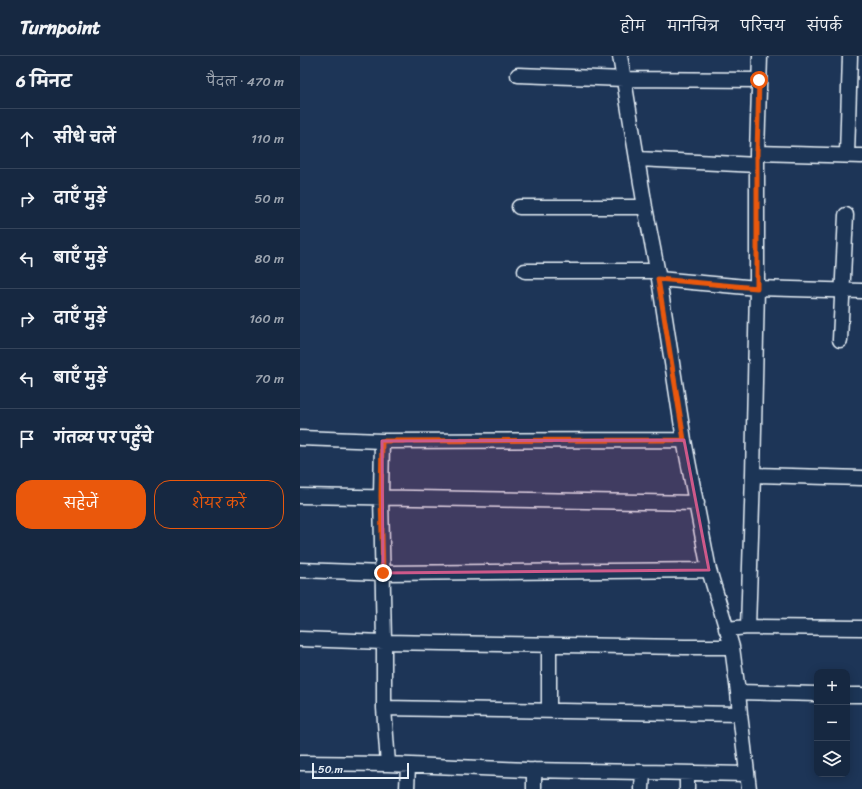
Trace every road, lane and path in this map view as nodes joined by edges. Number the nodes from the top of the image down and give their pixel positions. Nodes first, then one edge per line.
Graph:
1 (620, 56) edge
2 (760, 56) edge
3 (850, 56) edge
4 (518, 75) dead end
5 (624, 79) junction
6 (759, 80) junction
7 (847, 155) junction
8 (862, 156) edge
9 (638, 159) junction
10 (757, 159) junction
11 (519, 207) dead end
12 (645, 207) junction
13 (846, 215) dead end
14 (525, 271) dead end
15 (658, 275) junction
16 (757, 288) junction
17 (842, 290) junction
18 (862, 291) edge
19 (840, 340) dead end
20 (300, 438) edge
21 (684, 440) junction
22 (382, 441) junction
23 (753, 475) junction
24 (862, 478) edge
25 (300, 496) edge
26 (381, 496) junction
27 (697, 503) junction
28 (300, 570) edge
29 (709, 570) junction
30 (383, 573) junction
31 (748, 627) junction
32 (862, 628) edge
33 (726, 629) junction
34 (300, 639) edge
35 (384, 642) junction
36 (549, 645) junction
37 (732, 647) junction
38 (738, 692) junction
39 (814, 694) edge
40 (850, 695) edge
41 (862, 695) edge
42 (384, 708) junction
43 (550, 711) junction
44 (740, 714) junction
45 (300, 763) edge
46 (388, 764) junction
47 (408, 765) junction
48 (534, 770) junction
49 (643, 772) junction
50 (687, 773) junction
51 (747, 774) junction
52 (407, 789) edge
53 (534, 789) edge
54 (642, 789) edge
55 (687, 789) edge
56 (749, 789) edge

1 - 5 street
2 - 6 street
3 - 7 street
4 - 5 street
5 - 6 street
5 - 9 street
6 - 10 street
7 - 8 street
7 - 10 street
9 - 10 street
9 - 12 street
10 - 16 street
11 - 12 street
12 - 15 street
13 - 17 street
14 - 15 street
15 - 16 street
15 - 21 street
16 - 17 street
16 - 23 street
17 - 18 street
17 - 19 street
20 - 22 street
21 - 22 street
21 - 27 street
22 - 26 street
23 - 24 street
23 - 31 street
25 - 26 street
26 - 27 street
26 - 30 street
27 - 29 street
28 - 30 street
29 - 30 street
29 - 33 street
30 - 35 street
31 - 32 street
31 - 33 street
33 - 37 street
34 - 35 street
35 - 36 street
35 - 42 street
36 - 37 street
36 - 43 street
37 - 38 street
38 - 39 street
38 - 44 street
40 - 41 street
42 - 43 street
42 - 46 street
43 - 44 street
44 - 51 street
45 - 46 street
46 - 47 street
47 - 48 street
47 - 52 street
48 - 49 street
48 - 53 street
49 - 50 street
49 - 54 street
50 - 51 street
50 - 55 street
51 - 56 street

